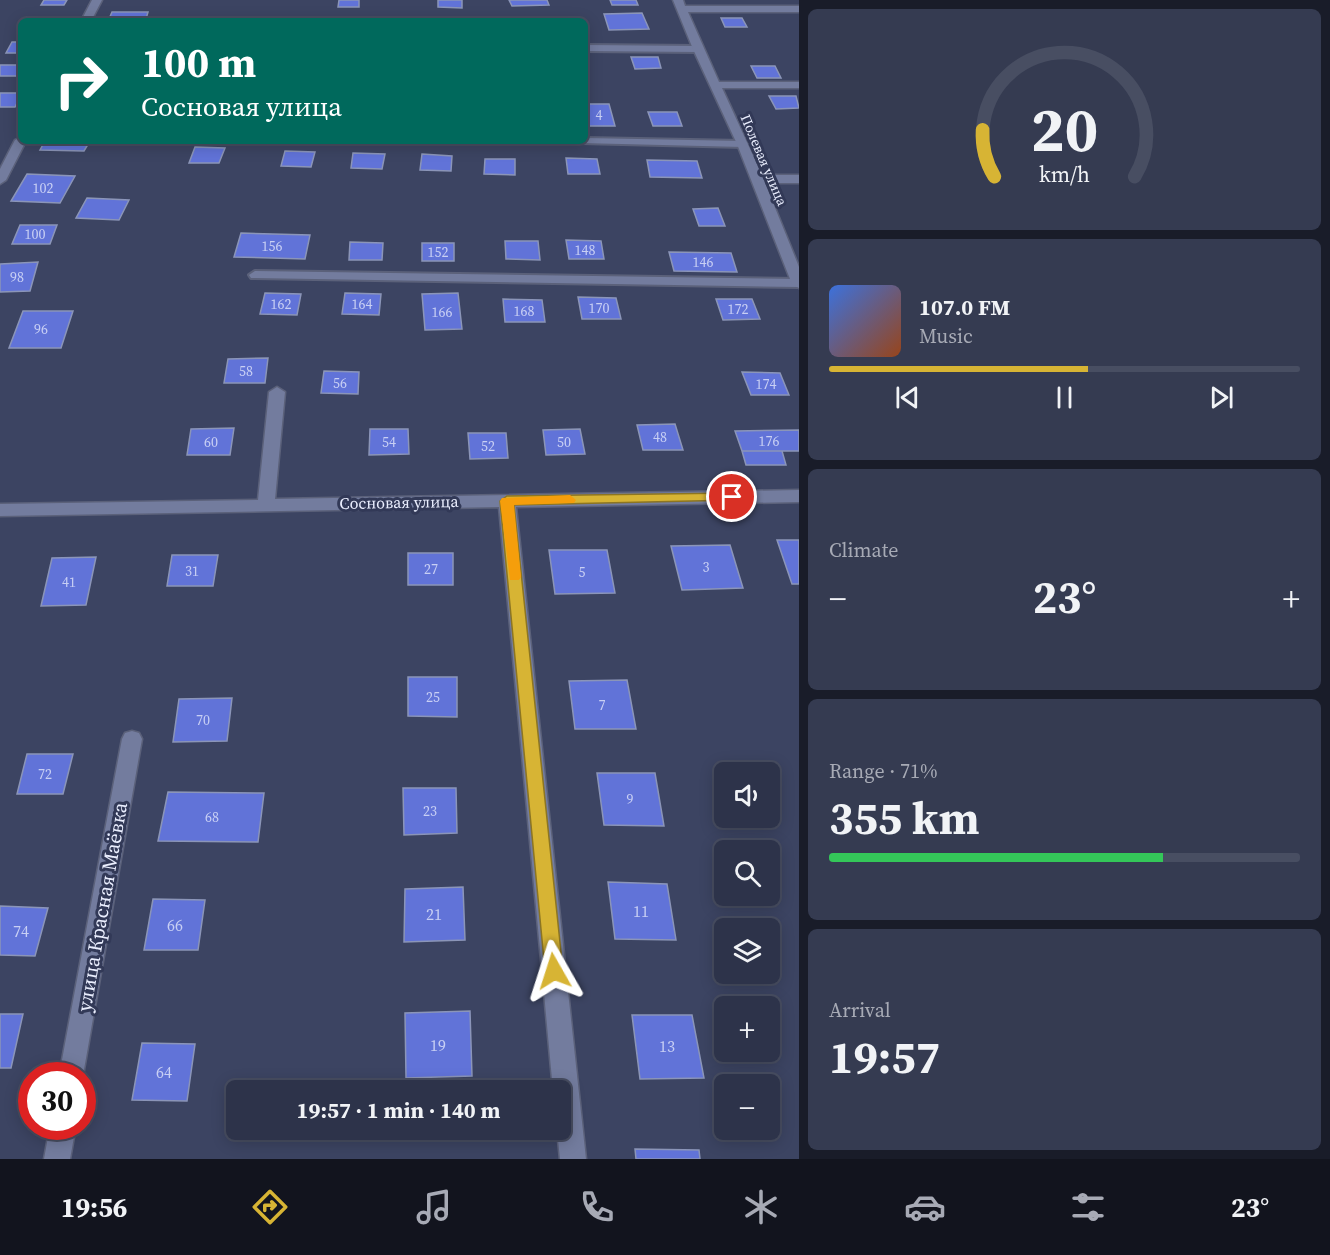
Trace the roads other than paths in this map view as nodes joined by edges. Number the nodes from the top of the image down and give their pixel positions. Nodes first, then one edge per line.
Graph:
1 (97, 0) edge
2 (680, 5) edge
3 (799, 9) edge
4 (88, 18) edge
5 (588, 48) edge
6 (698, 49) junction
7 (715, 85) junction
8 (799, 85) edge
9 (588, 141) edge
10 (19, 144) edge
11 (743, 144) junction
12 (757, 179) junction
13 (799, 179) edge
14 (0, 180) edge
15 (255, 275) dead end
16 (799, 284) edge
17 (277, 392) dead end
18 (799, 496) edge
19 (507, 501) junction
20 (266, 504) junction
21 (0, 510) edge
22 (132, 739) dead end
23 (74, 1062) edge
24 (60, 1140) edge
25 (57, 1159) edge
26 (573, 1159) edge

1 - 4 street
2 - 3 street
2 - 6 street, Полевая улица
5 - 6 lane
6 - 7 street, Полевая улица
7 - 8 street
7 - 11 street, Полевая улица
9 - 11 lane
10 - 14 street
11 - 12 street, Полевая улица
12 - 13 street
12 - 16 street, Полевая улица
15 - 16 lane
17 - 20 street
18 - 19 street, Сосновая улица
19 - 20 street, Сосновая улица
19 - 26 street
20 - 21 street, Сосновая улица
22 - 23 street, улица Красная Маёвка
24 - 25 street

